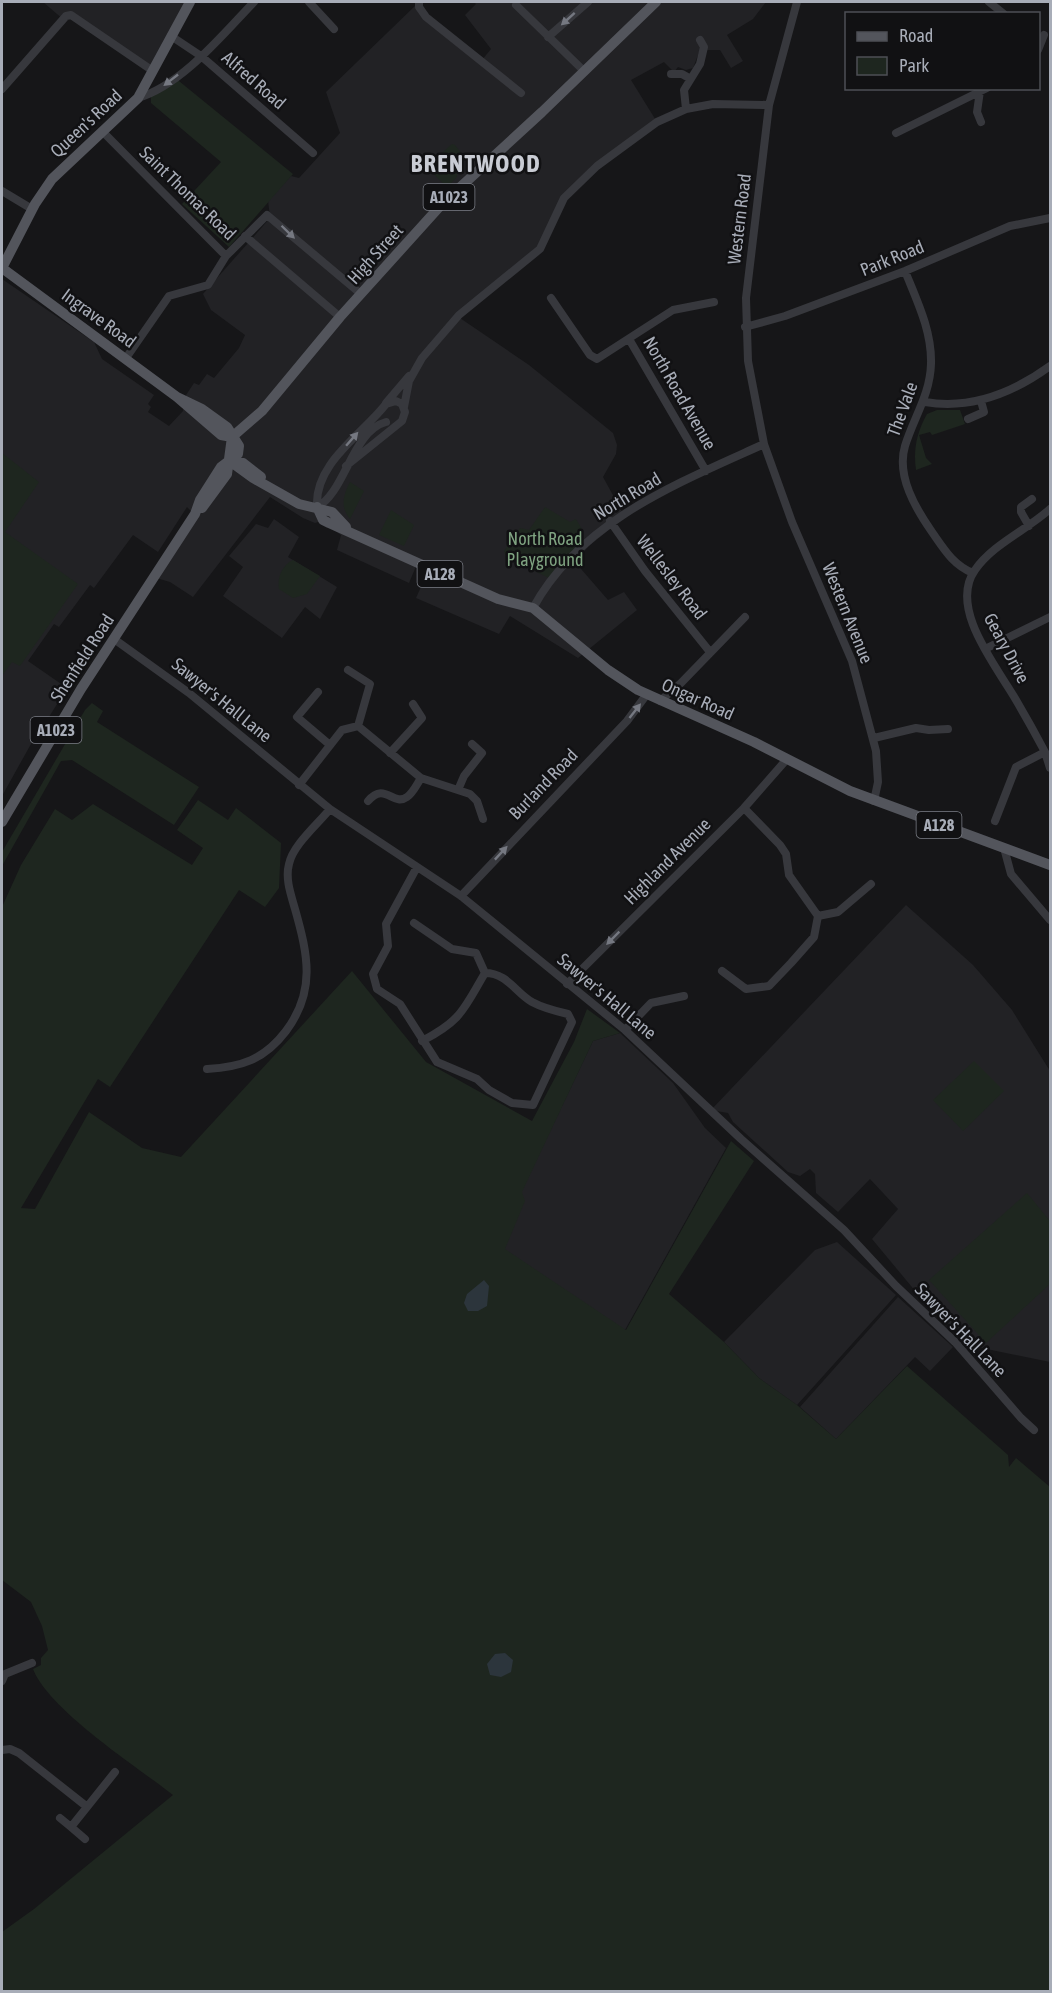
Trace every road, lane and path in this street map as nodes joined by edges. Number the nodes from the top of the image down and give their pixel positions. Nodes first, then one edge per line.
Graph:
1 (190, 2) edge
2 (254, 2) edge
3 (309, 2) edge
4 (419, 2) edge
5 (588, 2) edge
6 (656, 2) edge
7 (797, 2) edge
8 (989, 2) edge
9 (516, 4) dead end
10 (1002, 12) edge
11 (334, 28) dead end
12 (171, 36) junction
13 (548, 38) junction
14 (700, 40) dead end
15 (201, 56) junction
16 (153, 71) junction
17 (584, 71) junction
18 (671, 74) dead end
19 (689, 78) junction
20 (3, 86) edge
21 (984, 90) edge
22 (521, 93) dead end
23 (138, 98) junction
24 (769, 105) junction
25 (686, 109) junction
26 (981, 122) dead end
27 (102, 131) junction
28 (896, 133) dead end
29 (313, 153) dead end
30 (2, 191) edge
31 (32, 209) junction
32 (1050, 218) edge
33 (245, 236) junction
34 (226, 255) junction
35 (2, 268) edge
36 (905, 272) junction
37 (361, 294) junction
38 (551, 298) dead end
39 (714, 302) dead end
40 (340, 317) junction
41 (746, 327) junction
42 (629, 339) junction
43 (126, 358) junction
44 (416, 366) junction
45 (1050, 366) edge
46 (981, 401) junction
47 (925, 402) junction
48 (384, 406) junction
49 (404, 407) junction
50 (968, 419) dead end
51 (386, 423) junction
52 (396, 424) junction
53 (232, 437) junction
54 (764, 444) junction
55 (235, 465) junction
56 (346, 466) junction
57 (706, 471) junction
58 (1032, 499) dead end
59 (317, 507) junction
60 (1050, 509) edge
61 (195, 514) junction
62 (610, 521) junction
63 (1029, 526) junction
64 (973, 573) junction
65 (533, 608) junction
66 (745, 617) dead end
67 (1050, 617) edge
68 (114, 639) junction
69 (985, 649) junction
70 (710, 652) junction
71 (348, 670) dead end
72 (318, 692) dead end
73 (647, 694) junction
74 (660, 701) junction
75 (413, 704) dead end
76 (358, 726) junction
77 (948, 729) dead end
78 (874, 738) junction
79 (472, 744) dead end
80 (330, 745) junction
81 (1045, 752) junction
82 (390, 753) junction
83 (787, 759) junction
84 (1050, 768) edge
85 (421, 778) junction
86 (299, 785) junction
87 (458, 790) junction
88 (368, 801) dead end
89 (874, 801) junction
90 (744, 808) junction
91 (330, 810) junction
92 (483, 819) dead end
93 (994, 821) dead end
94 (2, 822) edge
95 (1004, 848) junction
96 (1050, 865) edge
97 (417, 867) junction
98 (871, 884) dead end
99 (462, 896) junction
100 (818, 916) junction
101 (1050, 920) edge
102 (414, 923) dead end
103 (722, 971) dead end
104 (485, 973) junction
105 (567, 984) junction
106 (684, 996) dead end
107 (625, 1030) junction
108 (422, 1041) junction
109 (207, 1069) dead end
110 (1035, 1430) dead end
111 (32, 1663) dead end
112 (19, 1669) junction
113 (28, 1676) dead end
114 (2, 1681) edge
115 (2, 1750) edge
116 (115, 1772) dead end
117 (86, 1806) junction
118 (60, 1818) dead end
119 (71, 1827) junction
120 (85, 1839) dead end

1 - 12 main road, Queen's Road
2 - 15 street
3 - 11 street
4 - 22 street
5 -> 13 street
6 - 17 main road, High Street / A1023
7 - 24 street, Western Road
8 - 10 street
9 - 13 street
12 - 15 street, Alfred Road
12 - 16 main road, Queen's Road
13 - 17 street
14 - 19 street
15 -> 23 street
15 - 29 street, Alfred Road
16 - 20 street
16 - 23 main road, Queen's Road
17 - 37 main road, High Street / A1023
18 - 19 street
19 - 25 street
21 - 26 street
21 - 28 street
23 - 27 main road, Queen's Road
24 - 25 street
24 - 41 street, Western Road
25 - 44 street
27 - 31 main road, Queen's Road
27 - 34 street, Saint Thomas Road
30 - 31 street
31 - 35 main road, Queen's Road
32 - 36 street, Park Road
33 - 34 street, Saint Thomas Road
33 -> 37 street, Saint Thomas Road
33 - 40 street
34 - 43 street
35 - 43 main road, Ingrave Road
36 - 41 street, Park Road
36 - 47 street, The Vale
37 - 40 main road, High Street / A1023
38 - 42 street, North Road Avenue
39 - 42 street
40 - 53 main road, High Street / A1023
41 - 54 street, Western Road
42 - 57 street, North Road Avenue
43 - 53 main road, Ingrave Road
44 - 48 street
44 - 49 street
45 - 46 street
46 - 47 street
46 - 50 street
47 - 64 street, The Vale
48 - 49 street
48 - 51 street
59 -> 48 street
49 - 52 street
51 - 52 street
51 - 56 street
52 - 56 street
53 - 55 main road
54 - 57 street, North Road
54 - 78 street, Western Avenue
55 - 59 main road, Ongar Road
55 - 61 main road, Shenfield Road / A1023
55 - 61 main road, Shenfield Road / A1023
56 - 59 street
57 - 62 street, North Road
58 - 63 street
59 - 65 main road, Ongar Road / A128
60 - 63 street
61 - 68 main road, Shenfield Road / A1023
62 - 65 street, North Road
62 - 70 street, Wellesley Road
63 - 64 street
64 - 69 street, Geary Drive
65 - 73 main road, Ongar Road / A128
66 - 70 street
67 - 69 street
68 - 86 street, Sawyer's Hall Lane
68 - 94 main road, Shenfield Road / A1023
69 - 81 street, Geary Drive
70 - 74 street
71 - 76 street
72 - 80 street
73 - 74 main road, Ongar Road / A128
99 -> 73 street, Burland Road
74 - 83 main road, Ongar Road / A128
75 - 82 street
76 - 80 street
76 - 82 street
77 - 78 street
78 - 89 street, Western Avenue
79 - 87 street
80 - 86 street
81 - 84 street, Geary Drive
81 - 93 street
82 - 85 street
83 - 89 main road, Ongar Road / A128
83 - 90 street, Highland Avenue
85 - 87 street
85 - 88 street
86 - 91 street, Sawyer's Hall Lane
87 - 92 street
89 - 95 main road, Ongar Road / A128
90 - 100 street
90 -> 105 street, Highland Avenue
91 - 97 street, Sawyer's Hall Lane
91 - 109 street
95 - 96 main road, Ongar Road / A128
95 - 101 street
97 - 99 street, Sawyer's Hall Lane
97 - 108 street
98 - 100 street
99 - 105 street, Sawyer's Hall Lane
100 - 103 street
102 - 104 street
104 - 108 street
104 - 108 street
105 - 107 street, Sawyer's Hall Lane
106 - 107 street
107 - 110 street, Sawyer's Hall Lane
111 - 112 street
112 - 113 street
112 - 114 street
115 - 117 street
116 - 117 street
117 - 119 street
118 - 119 street
119 - 120 street

